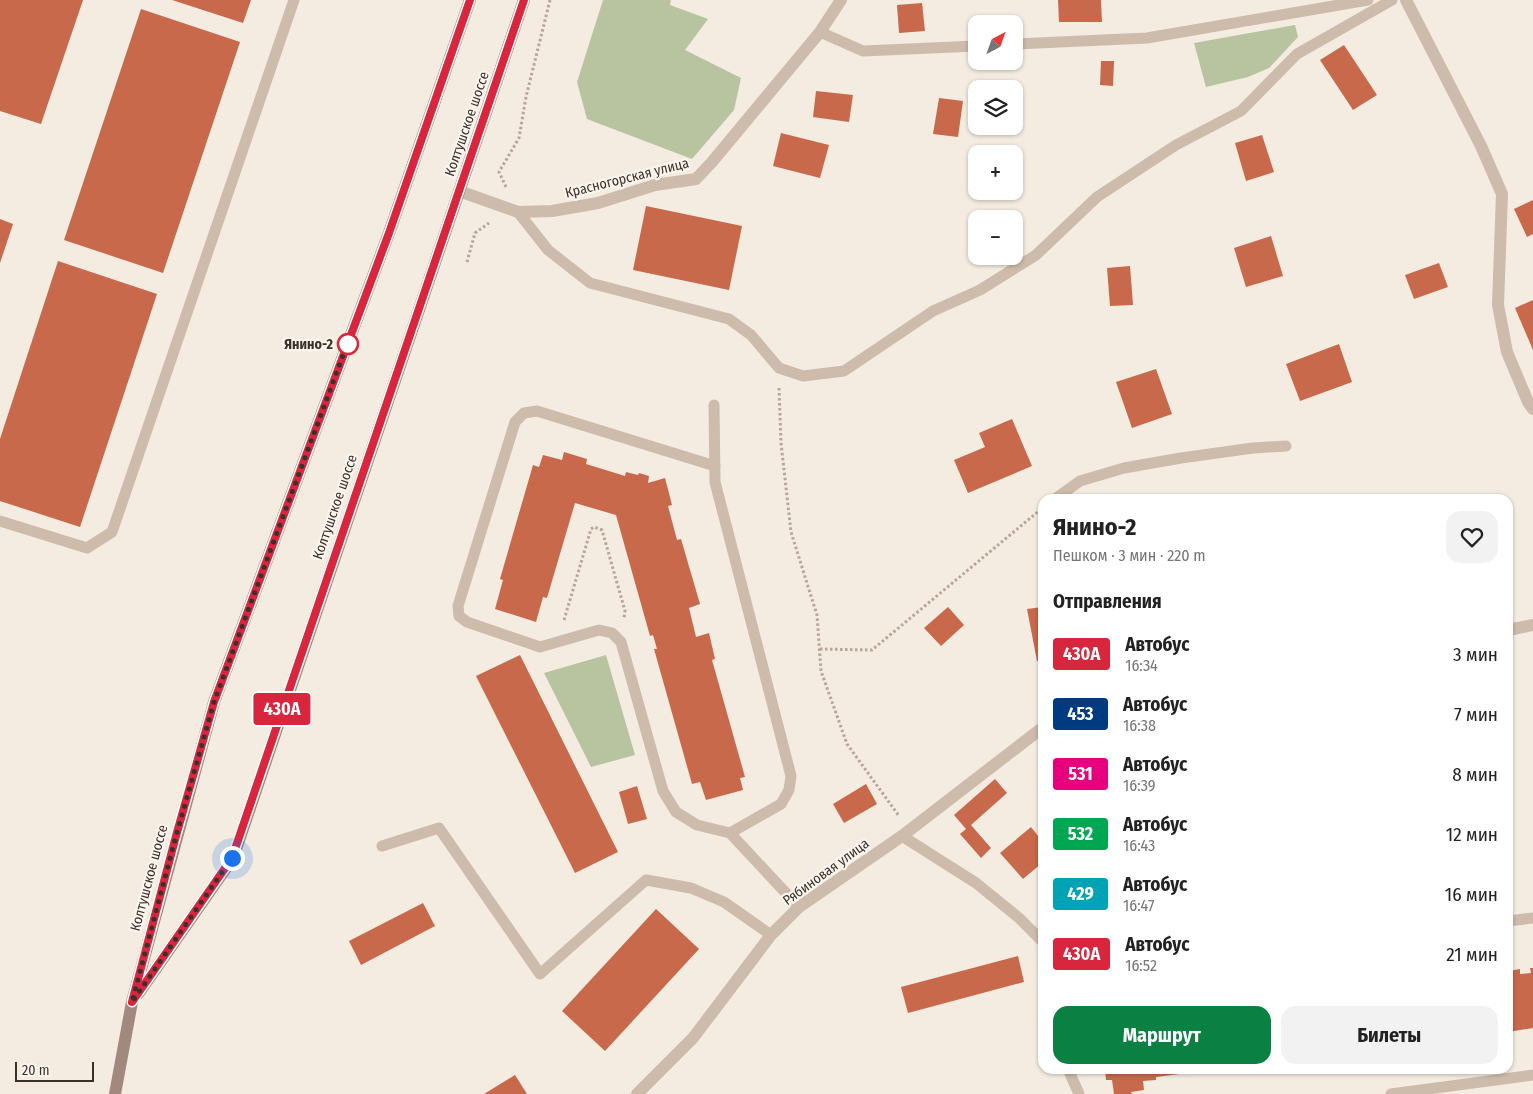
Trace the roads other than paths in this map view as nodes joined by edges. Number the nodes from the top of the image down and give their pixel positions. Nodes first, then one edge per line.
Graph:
1 (294, 0) edge
2 (470, 0) edge
3 (524, 0) edge
4 (841, 0) edge
5 (1368, 0) edge
6 (1392, 0) edge
7 (1406, 0) edge
8 (820, 32) junction
9 (1023, 44) edge
10 (968, 46) edge
11 (459, 192) junction
12 (518, 212) junction
13 (714, 405) dead end
14 (1533, 409) edge
15 (1286, 446) dead end
16 (715, 466) junction
17 (1061, 494) edge
18 (0, 521) edge
19 (1533, 625) edge
20 (1513, 629) edge
21 (1038, 731) edge
22 (730, 833) junction
23 (905, 833) junction
24 (382, 846) dead end
25 (799, 907) junction
26 (1533, 918) edge
27 (1513, 920) edge
28 (771, 935) junction
29 (1038, 937) edge
30 (132, 1002) junction
31 (1069, 1074) edge
32 (1533, 1075) edge
33 (115, 1094) edge
34 (638, 1094) edge
35 (1079, 1094) edge
36 (1391, 1094) edge

1 - 18 lane
2 - 30 main road, Колтушское шоссе
3 - 11 main road, Колтушское шоссе
4 - 8 street, Красногорская улица
5 - 9 lane
6 - 12 lane
7 - 14 street
8 - 10 lane
8 - 12 street, Красногорская улица
11 - 12 street, Красногорская улица
11 - 30 main road, Колтушское шоссе
13 - 16 lane
15 - 17 lane
16 - 22 lane
16 - 22 lane
19 - 20 street
21 - 23 street, Рябиновая улица
22 - 25 lane
23 - 25 street, Рябиновая улица
23 - 29 lane
24 - 28 lane
25 - 28 street, Рябиновая улица
26 - 27 lane
28 - 34 street, Рябиновая улица
30 - 33 main road, Колтушское шоссе
31 - 35 lane
32 - 36 lane

